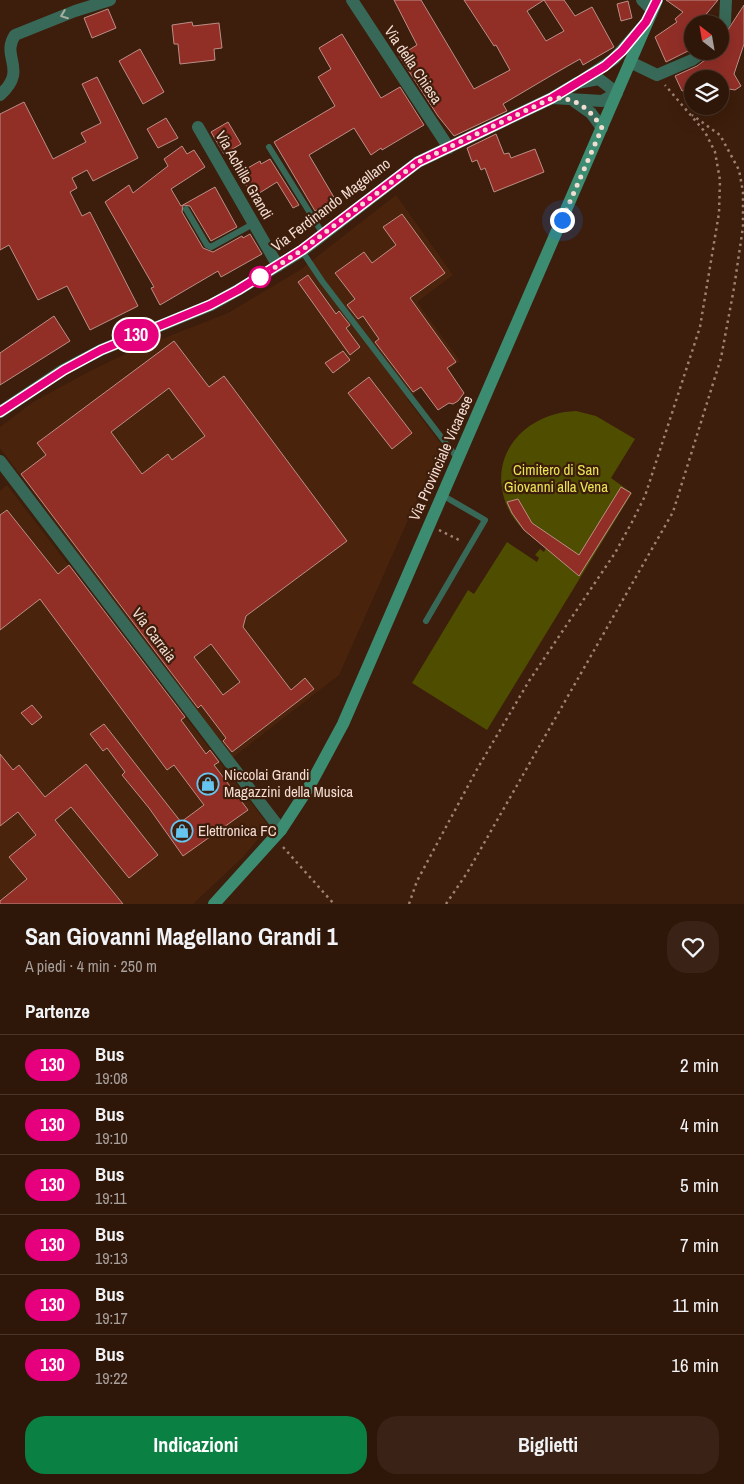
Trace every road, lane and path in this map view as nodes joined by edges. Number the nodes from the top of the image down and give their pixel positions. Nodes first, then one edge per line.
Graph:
1 (110, 0) edge
2 (352, 0) edge
3 (642, 0) edge
4 (726, 0) edge
5 (651, 11) edge
6 (725, 15) edge
7 (692, 60) edge
8 (630, 62) junction
9 (657, 75) junction
10 (577, 83) junction
11 (617, 94) junction
12 (0, 95) edge
13 (552, 98) junction
14 (572, 100) junction
15 (684, 106) edge
16 (692, 115) edge
17 (692, 115) edge
18 (198, 127) dead end
19 (602, 128) junction
20 (269, 147) dead end
21 (449, 148) junction
22 (186, 209) dead end
23 (253, 224) junction
24 (322, 234) junction
25 (302, 250) junction
26 (278, 266) junction
27 (0, 412) edge
28 (458, 459) junction
29 (0, 461) edge
30 (442, 495) junction
31 (429, 525) junction
32 (470, 545) junction
33 (426, 621) dead end
34 (278, 834) junction
35 (214, 904) edge
36 (334, 904) edge
37 (410, 904) edge
38 (446, 904) edge

1 -> 12 street
2 - 21 street, Via della Chiesa
3 - 5 street
4 - 6 street
5 - 8 main road, Via Provinciale Vicarese
5 - 10 street
7 - 9 street
8 - 9 street
8 - 11 main road, Via Provinciale Vicarese
9 - 15 path
10 - 11 street
10 - 13 street, Via Ferdinando Magellano
11 - 14 street
11 - 19 main road, Via Provinciale Vicarese
13 - 14 street
13 - 21 street, Via Ferdinando Magellano
14 - 19 street
16 - 37 path
17 - 38 path
18 - 23 street, Via Achille Grandi
19 - 28 main road, Via Provinciale Vicarese
20 - 24 lane
21 - 24 street, Via Ferdinando Magellano
22 - 23 lane
23 - 26 street, Via Achille Grandi
24 - 25 street, Via Ferdinando Magellano
25 - 26 street, Via Ferdinando Magellano
25 - 28 lane
26 - 27 street, Via Ferdinando Magellano
28 - 30 main road, Via Provinciale Vicarese
29 - 34 street, Via Carraia
30 - 31 main road, Via Provinciale Vicarese
30 - 32 lane
31 - 32 path
31 - 34 main road, Via Provinciale Vicarese
32 - 33 lane
34 - 35 main road, Via Provinciale Vicarese
34 - 36 path

